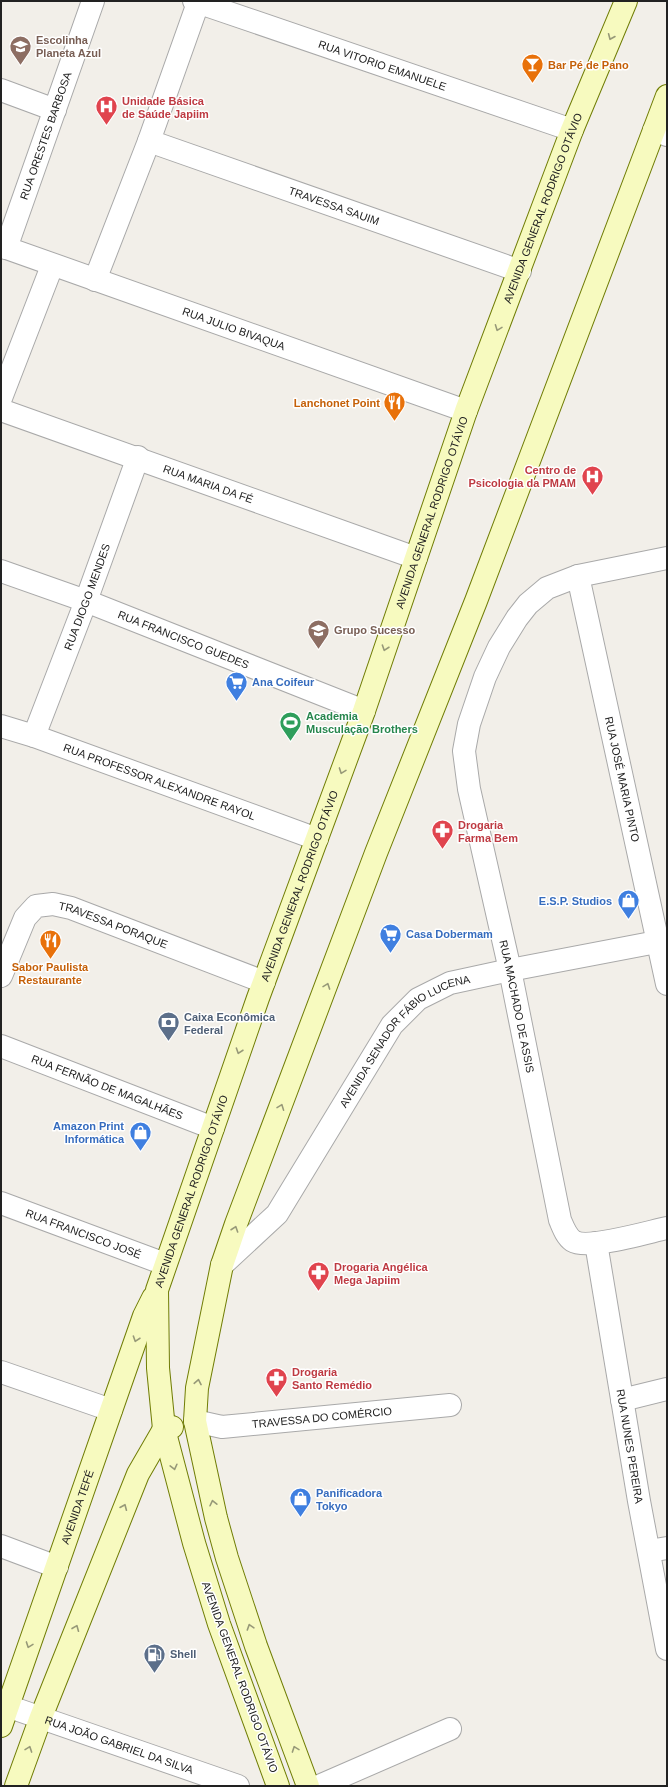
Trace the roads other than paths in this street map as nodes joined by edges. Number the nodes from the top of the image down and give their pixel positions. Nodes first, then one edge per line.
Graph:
1 (93, 1) edge
2 (626, 1) edge
3 (196, 2) edge
4 (1, 90) edge
5 (667, 96) edge
6 (55, 110) junction
7 (572, 130) junction
8 (660, 132) edge
9 (148, 142) junction
10 (4, 247) edge
11 (52, 266) junction
12 (520, 271) junction
13 (95, 280) junction
14 (1, 398) edge
15 (1, 410) edge
16 (466, 411) junction
17 (138, 457) junction
18 (416, 558) junction
19 (667, 558) edge
20 (1, 571) edge
21 (578, 576) junction
22 (86, 601) junction
23 (364, 711) junction
24 (1, 726) edge
25 (34, 736) junction
26 (316, 839) junction
27 (663, 941) edge
28 (510, 970) junction
29 (1, 976) edge
30 (264, 982) junction
31 (667, 984) edge
32 (1, 1046) edge
33 (213, 1128) junction
34 (1, 1203) edge
35 (667, 1228) edge
36 (596, 1243) junction
37 (165, 1264) junction
38 (222, 1266) junction
39 (157, 1290) junction
40 (1, 1372) edge
41 (667, 1389) edge
42 (622, 1400) junction
43 (450, 1405) dead end
44 (112, 1410) junction
45 (195, 1421) junction
46 (164, 1429) junction
47 (1, 1546) edge
48 (658, 1550) edge
49 (57, 1567) junction
50 (667, 1649) edge
51 (3, 1712) edge
52 (41, 1718) junction
53 (450, 1729) dead end
54 (349, 1780) edge
55 (16, 1786) edge
56 (238, 1786) edge
57 (278, 1786) edge
58 (308, 1786) edge
59 (319, 1786) edge

1 - 6 street, RUA ORESTES BARBOSA
2 -> 7 main road, AVENIDA GENERAL RODRIGO OTÁVIO
3 - 7 street, RUA VITORIO EMANUELE
3 - 9 street
4 - 6 street
5 - 8 main road
6 - 10 street, RUA ORESTES BARBOSA
7 - 12 main road, AVENIDA GENERAL RODRIGO OTÁVIO
38 -> 8 main road
9 - 12 street, TRAVESSA SAUIM
9 - 13 street
10 - 11 street, RUA JULIO BIVAQUA
11 - 13 street, RUA JULIO BIVAQUA
11 - 14 street
12 -> 16 main road, AVENIDA GENERAL RODRIGO OTÁVIO
13 - 16 street, RUA JULIO BIVAQUA
15 - 17 street, RUA MARIA DA FÉ
16 - 18 main road, AVENIDA GENERAL RODRIGO OTÁVIO
17 - 18 street, RUA MARIA DA FÉ
17 - 22 street, RUA DIOGO MENDES
18 -> 23 main road, AVENIDA GENERAL RODRIGO OTÁVIO
19 - 21 street, RUA MACHADO DE ASSIS
20 - 22 street, RUA FRANCISCO GUEDES
21 - 27 street, RUA JOSÉ MARIA PINTO
21 - 28 street, RUA MACHADO DE ASSIS
22 - 23 street, RUA FRANCISCO GUEDES
22 - 25 street, RUA DIOGO MENDES
23 -> 26 main road, AVENIDA GENERAL RODRIGO OTÁVIO
24 - 25 street, RUA PROFESSOR ALEXANDRE RAYOL
25 - 26 street, RUA PROFESSOR ALEXANDRE RAYOL
26 - 30 main road, AVENIDA GENERAL RODRIGO OTÁVIO
27 - 28 street, AVENIDA SENADOR FÁBIO LUCENA
27 - 31 street, RUA JOSÉ MARIA PINTO
28 - 36 street, RUA MACHADO DE ASSIS
28 - 38 street, AVENIDA SENADOR FÁBIO LUCENA
29 - 30 street, TRAVESSA PORAQUE
30 -> 33 main road, AVENIDA GENERAL RODRIGO OTÁVIO
32 - 33 street, RUA FERNÃO DE MAGALHÃES
33 - 37 main road, AVENIDA GENERAL RODRIGO OTÁVIO
34 - 37 street, RUA FRANCISCO JOSÉ
35 - 36 street
36 - 42 street, RUA NUNES PEREIRA
37 - 39 main road, AVENIDA GENERAL RODRIGO OTÁVIO
45 -> 38 main road
39 -> 44 main road, AVENIDA TEFÉ
39 - 46 main road, AVENIDA GENERAL RODRIGO OTÁVIO
40 - 44 street
41 - 42 street
42 - 48 street, RUA NUNES PEREIRA
43 - 45 street, TRAVESSA DO COMÉRCIO
44 - 49 main road, AVENIDA TEFÉ
45 - 46 main road
58 -> 45 main road
52 -> 46 main road
46 -> 57 main road, AVENIDA GENERAL RODRIGO OTÁVIO
47 - 49 street
48 - 50 street, RUA NUNES PEREIRA
49 -> 51 main road, AVENIDA TEFÉ
51 - 52 street, RUA JOÃO GABRIEL DA SILVA
55 -> 52 main road
52 - 56 street, RUA JOÃO GABRIEL DA SILVA
53 - 54 street
54 - 59 street

